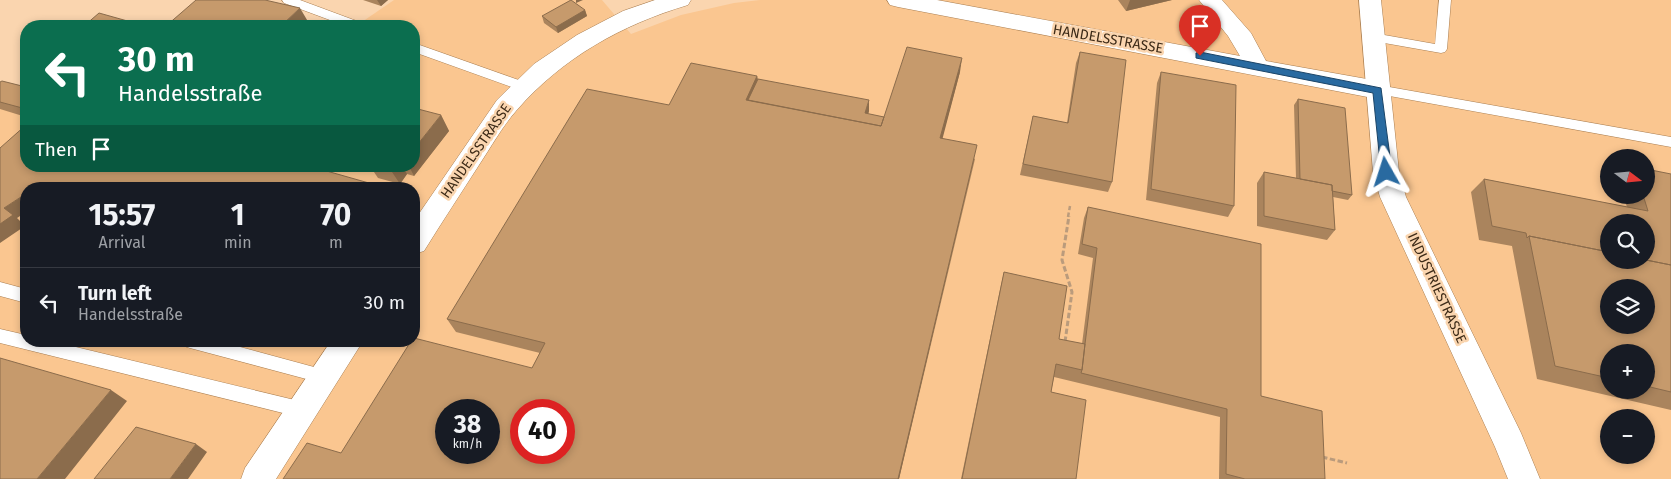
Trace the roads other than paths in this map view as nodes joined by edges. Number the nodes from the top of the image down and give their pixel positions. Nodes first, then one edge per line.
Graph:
1 (288, 0) edge
2 (680, 0) edge
3 (900, 0) edge
4 (1210, 0) edge
5 (1370, 0) edge
6 (1445, 0) edge
7 (342, 20) edge
8 (1373, 37) junction
9 (420, 49) edge
10 (1256, 66) junction
11 (525, 87) junction
12 (1378, 90) junction
13 (1671, 142) edge
14 (420, 233) edge
15 (0, 289) edge
16 (20, 294) edge
17 (0, 336) edge
18 (20, 341) edge
19 (45, 347) edge
20 (212, 347) edge
21 (344, 347) edge
22 (325, 377) junction
23 (303, 410) junction
24 (256, 479) edge
25 (1524, 479) edge

1 - 7 lane
2 - 11 street, HANDELSSTRASSE
3 - 10 street, HANDELSSTRASSE
4 - 10 street
5 - 8 street, INDUSTRIESTRASSE
6 - 8 lane
8 - 12 street, INDUSTRIESTRASSE
9 - 11 lane
10 - 12 street, HANDELSSTRASSE
11 - 14 street, HANDELSSTRASSE
12 - 13 lane
12 - 25 street, INDUSTRIESTRASSE
15 - 16 lane
17 - 18 lane
19 - 23 lane
20 - 22 lane
21 - 22 street
22 - 23 street
23 - 24 street

